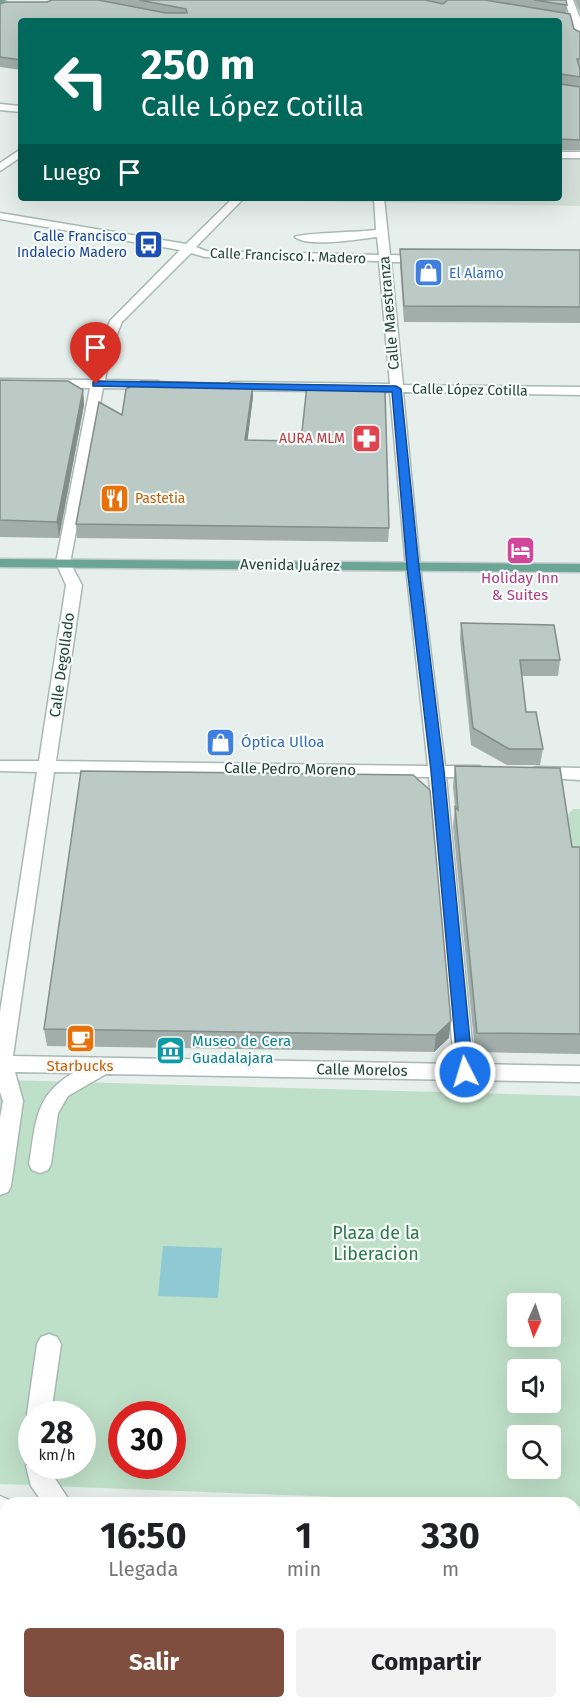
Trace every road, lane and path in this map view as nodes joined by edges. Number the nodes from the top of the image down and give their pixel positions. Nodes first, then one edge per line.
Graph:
1 (569, 0) edge
2 (540, 17) edge
3 (545, 18) edge
4 (562, 21) edge
5 (578, 24) edge
6 (562, 27) edge
7 (580, 38) edge
8 (0, 106) edge
9 (18, 109) edge
10 (18, 154) edge
11 (562, 155) edge
12 (580, 155) edge
13 (0, 168) edge
14 (236, 201) edge
15 (379, 201) edge
16 (0, 216) edge
17 (382, 233) junction
18 (301, 237) dead end
19 (188, 248) junction
20 (384, 259) junction
21 (442, 259) edge
22 (0, 383) edge
23 (96, 384) junction
24 (177, 385) edge
25 (212, 386) edge
26 (396, 389) junction
27 (580, 391) edge
28 (0, 563) edge
29 (63, 563) junction
30 (413, 567) junction
31 (580, 568) edge
32 (0, 766) edge
33 (47, 766) junction
34 (438, 771) junction
35 (497, 772) edge
36 (521, 773) edge
37 (580, 774) edge
38 (1, 1064) edge
39 (105, 1065) junction
40 (465, 1072) junction
41 (580, 1074) edge
42 (40, 1164) dead end
43 (0, 1186) edge
44 (49, 1344) dead end
45 (41, 1401) edge
46 (41, 1479) edge
47 (54, 1497) edge

1 - 5 street
2 - 3 street
4 - 5 street
5 - 6 street
5 - 7 street
8 - 9 street
10 - 13 street
11 - 12 street
14 - 19 street
15 - 17 street, Calle Maestranza
16 - 19 street, Calle Francisco I. Madero
17 - 18 street
17 - 20 street, Calle Maestranza
19 - 20 street, Calle Francisco I. Madero
19 - 23 street
20 - 21 street, Calle Francisco I. Madero
20 - 26 street, Calle Maestranza
22 - 23 street
23 - 24 street
23 - 29 street
25 - 26 street, Calle López Cotilla
26 - 27 street, Calle López Cotilla
26 - 30 street, Calle Maestranza
28 - 29 main road, Avenida Juárez
29 - 30 main road, Avenida Juárez
29 - 33 street, Calle Degollado
30 - 31 main road, Avenida Juárez
30 - 34 street, Calle Maestranza
32 - 33 street, Calle Pedro Moreno
33 - 34 street, Calle Pedro Moreno
33 - 38 street, Calle Degollado
34 - 35 street, Calle Pedro Moreno
34 - 40 street, Calle Maestranza
36 - 37 street
38 - 39 street, Calle Morelos
38 - 43 street, Calle Degollado
39 - 40 street, Calle Morelos
39 - 42 street
40 - 41 street, Calle Morelos
44 - 45 street
46 - 47 street

